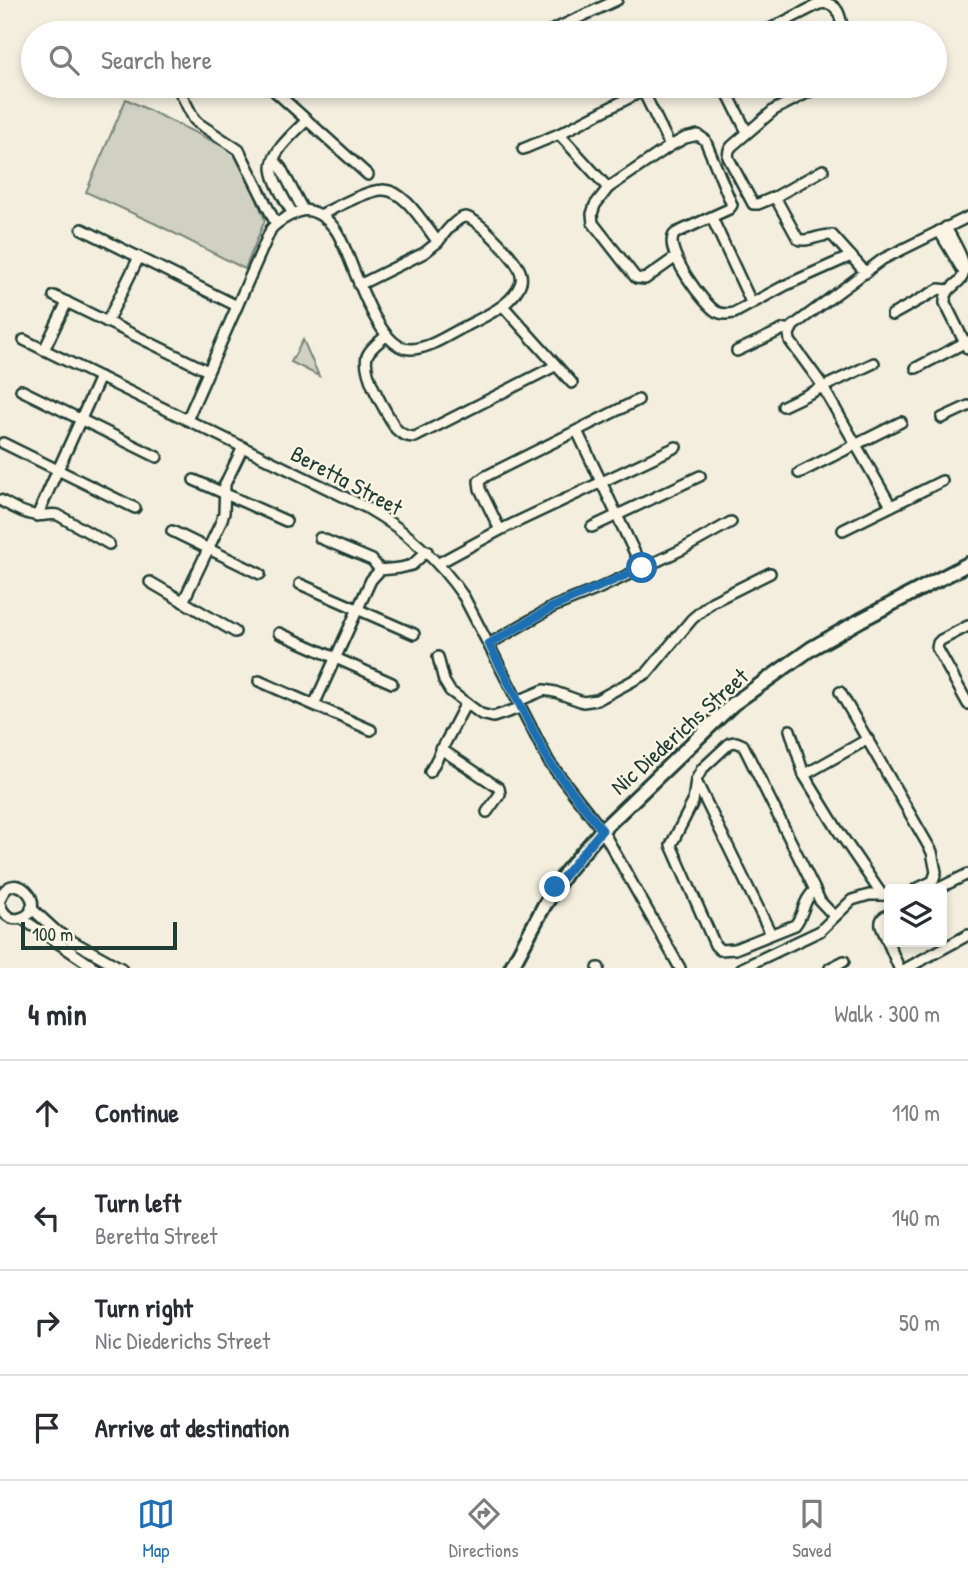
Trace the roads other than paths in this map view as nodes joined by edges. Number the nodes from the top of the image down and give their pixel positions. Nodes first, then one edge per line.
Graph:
1 (617, 0) edge
2 (831, 1) edge
3 (572, 21) edge
4 (786, 21) edge
5 (840, 21) edge
6 (183, 98) edge
7 (282, 98) edge
8 (629, 98) edge
9 (646, 98) edge
10 (730, 98) edge
11 (797, 98) edge
12 (307, 120) junction
13 (747, 132) junction
14 (559, 134) junction
15 (670, 146) junction
16 (523, 149) dead end
17 (274, 160) junction
18 (823, 170) dead end
19 (368, 175) dead end
20 (608, 188) junction
21 (775, 197) junction
22 (303, 210) junction
23 (293, 214) junction
24 (320, 215) junction
25 (968, 216) edge
26 (712, 218) junction
27 (276, 224) junction
28 (82, 229) dead end
29 (942, 229) junction
30 (438, 242) junction
31 (851, 256) junction
32 (139, 257) junction
33 (676, 257) junction
34 (866, 273) junction
35 (359, 285) junction
36 (948, 290) junction
37 (54, 296) dead end
38 (67, 302) junction
39 (751, 302) junction
40 (237, 306) junction
41 (503, 306) junction
42 (892, 314) dead end
43 (107, 322) junction
44 (791, 329) junction
45 (386, 336) junction
46 (24, 340) dead end
47 (967, 345) edge
48 (44, 350) junction
49 (737, 351) dead end
50 (874, 363) dead end
51 (555, 366) junction
52 (916, 368) dead end
53 (208, 371) junction
54 (100, 377) junction
55 (572, 383) dead end
56 (823, 386) junction
57 (21, 390) dead end
58 (638, 400) dead end
59 (968, 405) edge
60 (783, 406) dead end
61 (942, 418) dead end
62 (80, 420) junction
63 (187, 420) junction
64 (901, 422) dead end
65 (578, 431) junction
66 (2, 443) dead end
67 (856, 445) junction
68 (243, 447) junction
69 (676, 447) dead end
70 (157, 457) dead end
71 (56, 471) junction
72 (799, 473) dead end
73 (700, 476) dead end
74 (194, 481) dead end
75 (942, 481) dead end
76 (603, 482) junction
77 (224, 494) junction
78 (0, 500) edge
79 (891, 506) junction
80 (135, 508) dead end
81 (618, 514) junction
82 (37, 516) junction
83 (286, 521) dead end
84 (732, 523) dead end
85 (592, 527) dead end
86 (500, 530) junction
87 (843, 530) dead end
88 (172, 531) dead end
89 (320, 538) dead end
90 (109, 544) dead end
91 (208, 549) junction
92 (427, 551) junction
93 (439, 563) junction
94 (968, 564) edge
95 (642, 568) junction
96 (380, 570) junction
97 (770, 573) dead end
98 (260, 574) dead end
99 (150, 582) dead end
100 (300, 584) dead end
101 (183, 602) junction
102 (358, 610) junction
103 (968, 626) edge
104 (235, 632) dead end
105 (279, 634) dead end
106 (414, 634) dead end
107 (489, 644) junction
108 (438, 657) dead end
109 (335, 658) junction
110 (259, 681) dead end
111 (393, 683) dead end
112 (840, 692) dead end
113 (466, 703) junction
114 (968, 704) edge
115 (314, 705) junction
116 (519, 705) junction
117 (371, 730) dead end
118 (790, 730) dead end
119 (868, 739) junction
120 (442, 749) junction
121 (430, 772) dead end
122 (804, 775) junction
123 (696, 780) junction
124 (487, 812) dead end
125 (602, 830) junction
126 (968, 874) edge
127 (927, 884) edge
128 (947, 884) edge
129 (815, 890) junction
130 (884, 892) edge
131 (884, 895) edge
132 (1, 905) edge
133 (31, 908) junction
134 (834, 916) junction
135 (884, 916) edge
136 (21, 918) junction
137 (884, 933) edge
138 (771, 934) junction
139 (968, 935) edge
140 (890, 947) edge
141 (844, 961) dead end
142 (95, 968) edge
143 (121, 968) edge
144 (510, 968) edge
145 (680, 968) edge
146 (742, 968) edge
147 (830, 968) edge
148 (899, 968) edge
149 (907, 968) edge

1 - 3 street
2 - 4 street
2 - 5 street
6 - 27 street
7 - 12 street
8 - 14 street
9 - 15 street
10 - 13 street
11 - 13 street
12 - 17 street
12 - 19 street
13 - 21 street
14 - 16 street
14 - 20 street
15 - 20 street
15 - 26 street
17 - 22 street
17 - 23 street
18 - 21 street
20 - 33 street
21 - 31 street
22 - 23 street
22 - 24 street
23 - 27 street
24 - 30 street
24 - 35 street
25 - 29 street
26 - 33 street
26 - 39 street
27 - 40 street
28 - 32 street
29 - 34 street
29 - 36 street
30 - 35 street
30 - 41 street
31 - 34 street
31 - 39 street
32 - 40 street
32 - 43 street
33 - 39 street
34 - 44 street
35 - 45 street
36 - 42 street
36 - 47 street
37 - 38 street
38 - 43 street
38 - 48 street
40 - 53 street
41 - 45 street
41 - 51 street
43 - 53 street
44 - 49 street
44 - 56 street
45 - 51 street
46 - 48 street, Beretta Street
47 - 52 street
48 - 54 street, Beretta Street
50 - 56 street
51 - 55 street
53 - 63 street
54 - 62 street
54 - 63 street, Beretta Street
56 - 60 street
56 - 67 street
57 - 62 street
58 - 65 street
59 - 61 street
62 - 70 street
62 - 71 street
63 - 68 street, Beretta Street
64 - 67 street
65 - 76 street
65 - 86 street
66 - 71 street
67 - 72 street
67 - 79 street
68 - 77 street
68 - 92 street, Beretta Street
69 - 76 street
71 - 80 street
71 - 82 street
73 - 81 street
74 - 77 street
75 - 79 street
76 - 81 street
76 - 86 street
77 - 83 street
77 - 91 street
78 - 82 street
79 - 87 street
81 - 85 street
81 - 95 street
82 - 90 street
84 - 95 street
86 - 93 street
88 - 91 street
89 - 96 street
91 - 98 street
91 - 101 street
92 - 93 street, Beretta Street
92 - 96 street
93 - 107 street, Beretta Street
94 - 125 street, Nic Diederichs Street
95 - 107 street
96 - 102 street
97 - 116 street
99 - 101 street
100 - 102 street
101 - 104 street
102 - 106 street
102 - 109 street
103 - 114 street
105 - 109 street
107 - 116 street, Beretta Street
108 - 113 street
109 - 111 street
109 - 115 street
110 - 115 street
112 - 119 street
113 - 116 street
113 - 120 street
115 - 117 street
116 - 125 street, Beretta Street
118 - 122 street
119 - 122 street
119 - 127 street
120 - 121 street
120 - 124 street
122 - 130 street
123 - 129 street
123 - 138 street
123 - 138 street
125 - 144 street, Nic Diederichs Street
125 - 145 street, Beretta Street
126 - 128 street
129 - 134 street
129 - 138 street
131 - 134 street
132 - 133 street
132 - 136 street
133 - 136 street
133 - 143 street
134 - 146 street
135 - 137 street
136 - 142 street
139 - 149 street
140 - 148 street
141 - 147 street

